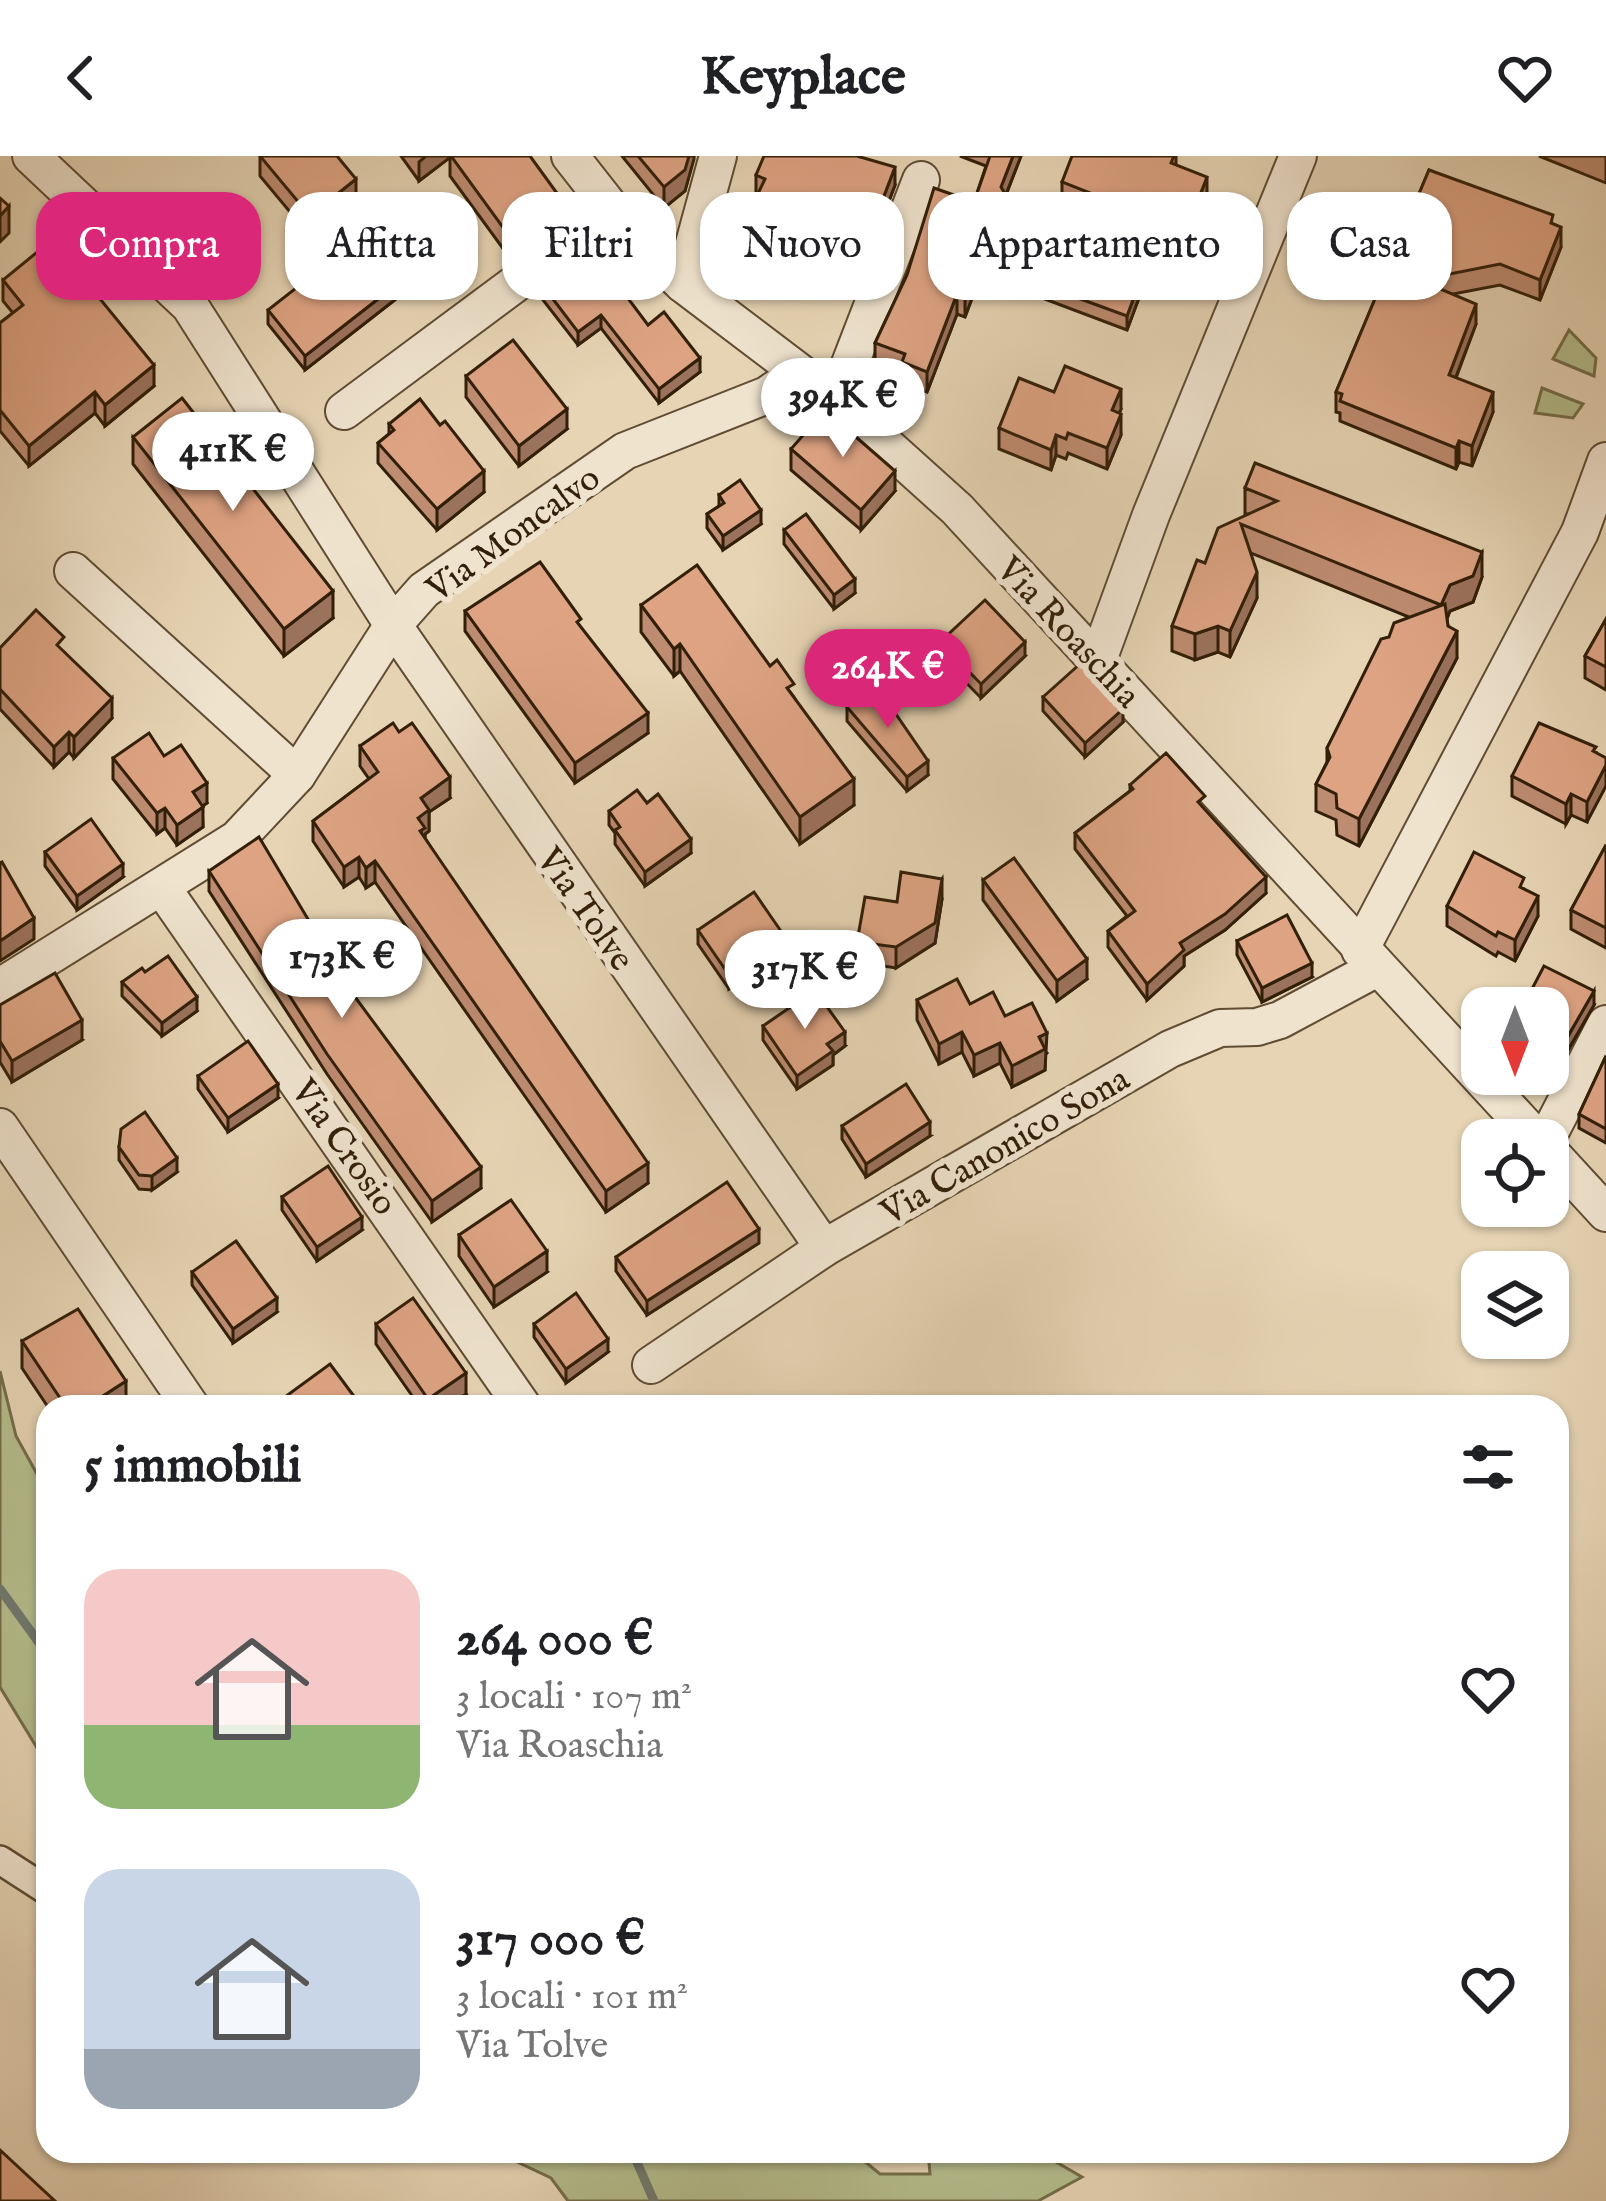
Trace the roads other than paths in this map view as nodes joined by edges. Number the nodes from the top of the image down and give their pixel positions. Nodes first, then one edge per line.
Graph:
1 (31, 156) edge
2 (570, 156) edge
3 (718, 156) edge
4 (1298, 156) edge
5 (921, 179) dead end
6 (598, 192) edge
7 (676, 277) edge
8 (683, 284) junction
9 (502, 293) edge
10 (799, 373) junction
11 (836, 400) junction
12 (344, 410) dead end
13 (1606, 461) edge
14 (73, 571) dead end
15 (393, 626) junction
16 (1098, 661) junction
17 (296, 775) junction
18 (164, 889) junction
19 (1368, 959) junction
20 (0, 987) edge
21 (1606, 1024) edge
22 (1522, 1119) edge
23 (1554, 1119) edge
24 (0, 1126) edge
25 (1569, 1173) edge
26 (1606, 1213) edge
27 (824, 1248) junction
28 (651, 1365) dead end
29 (183, 1395) edge
30 (515, 1395) edge
31 (0, 1860) edge
32 (36, 1883) edge

1 - 15 street, Via Tolve
2 - 6 street, Via Roaschia
3 - 8 street
4 - 16 street
5 - 11 street
7 - 8 street, Via Roaschia
8 - 10 street, Via Roaschia
9 - 12 street
10 - 11 street, Via Roaschia
10 - 15 street, Via Moncalvo
11 - 16 street, Via Roaschia
13 - 19 street
14 - 17 street
15 - 17 street, Via Moncalvo
15 - 27 street, Via Tolve
16 - 19 street, Via Roaschia
17 - 18 street, Via Moncalvo
18 - 20 street, Via Moncalvo
18 - 30 street, Via Crosio
19 - 22 street, Via Roaschia
19 - 27 street, Via Canonico Sona
21 - 23 street
24 - 29 street
25 - 26 street
27 - 28 street, Via Canonico Sona
31 - 32 street

